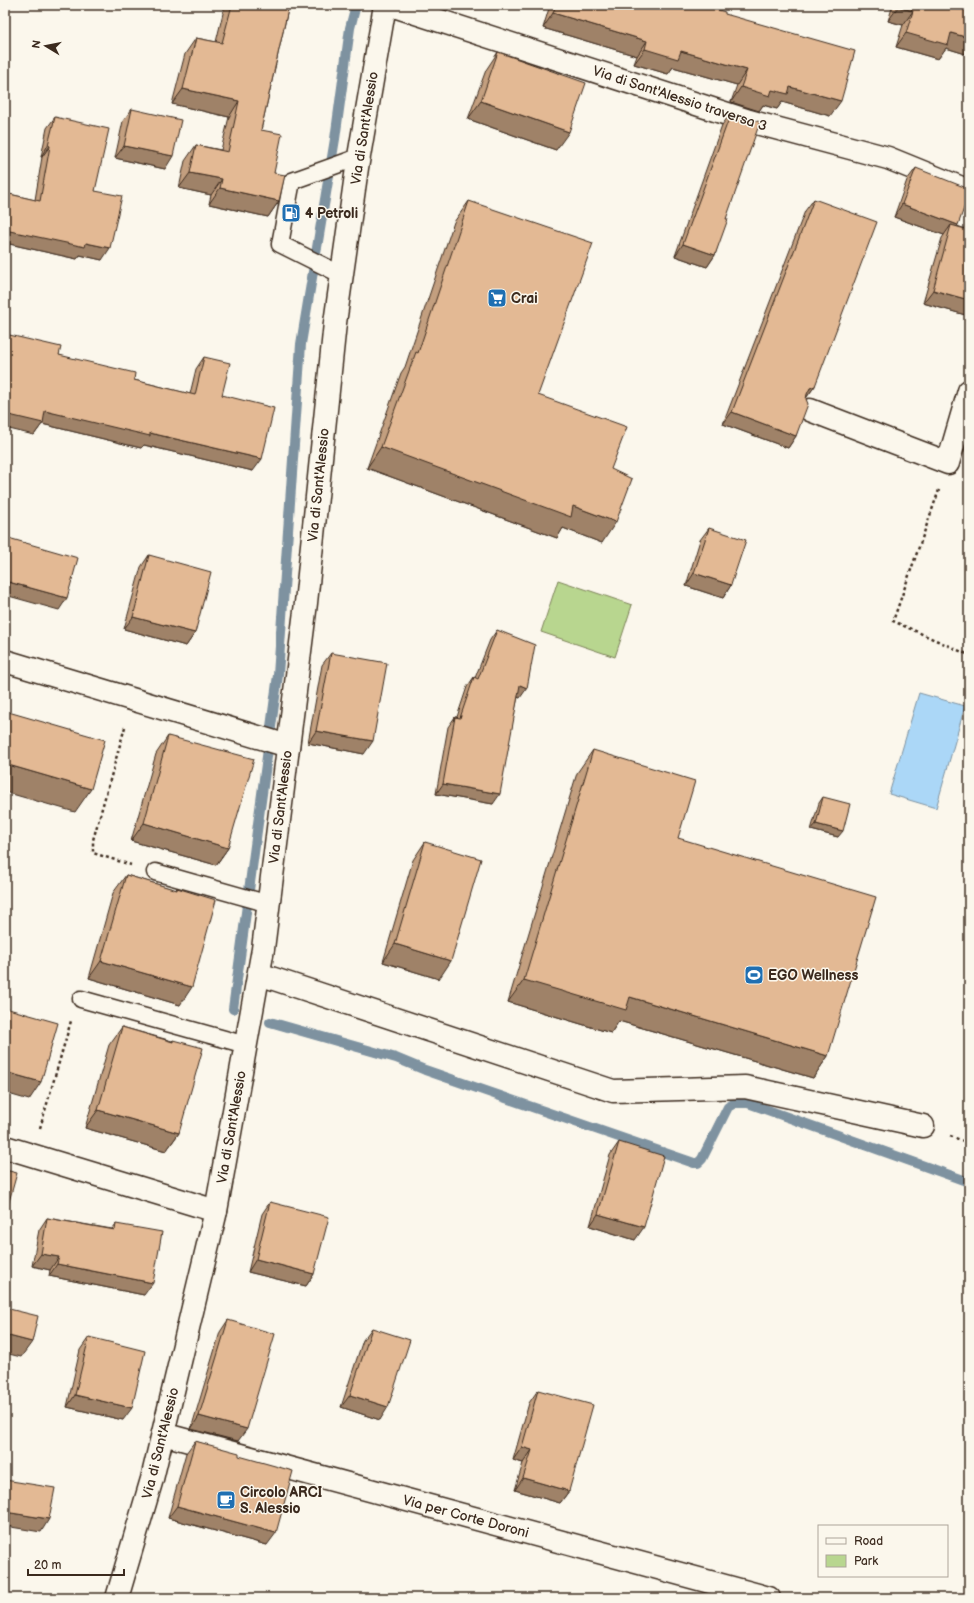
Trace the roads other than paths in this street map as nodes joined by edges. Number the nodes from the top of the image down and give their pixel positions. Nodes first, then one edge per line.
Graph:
1 (385, 5) edge
2 (391, 5) edge
3 (359, 157) junction
4 (969, 191) edge
5 (342, 275) junction
6 (969, 391) edge
7 (810, 410) dead end
8 (5, 661) edge
9 (286, 746) junction
10 (155, 872) road end
11 (260, 901) junction
12 (259, 974) junction
13 (82, 999) road end
14 (246, 1044) junction
15 (923, 1126) dead end
16 (5, 1147) edge
17 (216, 1211) junction
18 (163, 1434) junction
19 (117, 1598) edge
20 (769, 1598) edge

1 - 3 street, Via di Sant'Alessio
2 - 4 street, Via di Sant'Alessio traversa 3
3 - 5 street, Via di Sant'Alessio
3 - 5 lane
5 - 9 street, Via di Sant'Alessio
6 - 7 street
8 - 9 street
9 - 11 street, Via di Sant'Alessio
10 - 11 lane
11 - 12 street, Via di Sant'Alessio
12 - 14 street, Via di Sant'Alessio
12 - 15 street
13 - 14 lane
14 - 17 street, Via di Sant'Alessio
16 - 17 street
17 - 18 street, Via di Sant'Alessio
18 - 19 street, Via di Sant'Alessio
18 - 20 street, Via per Corte Doroni

